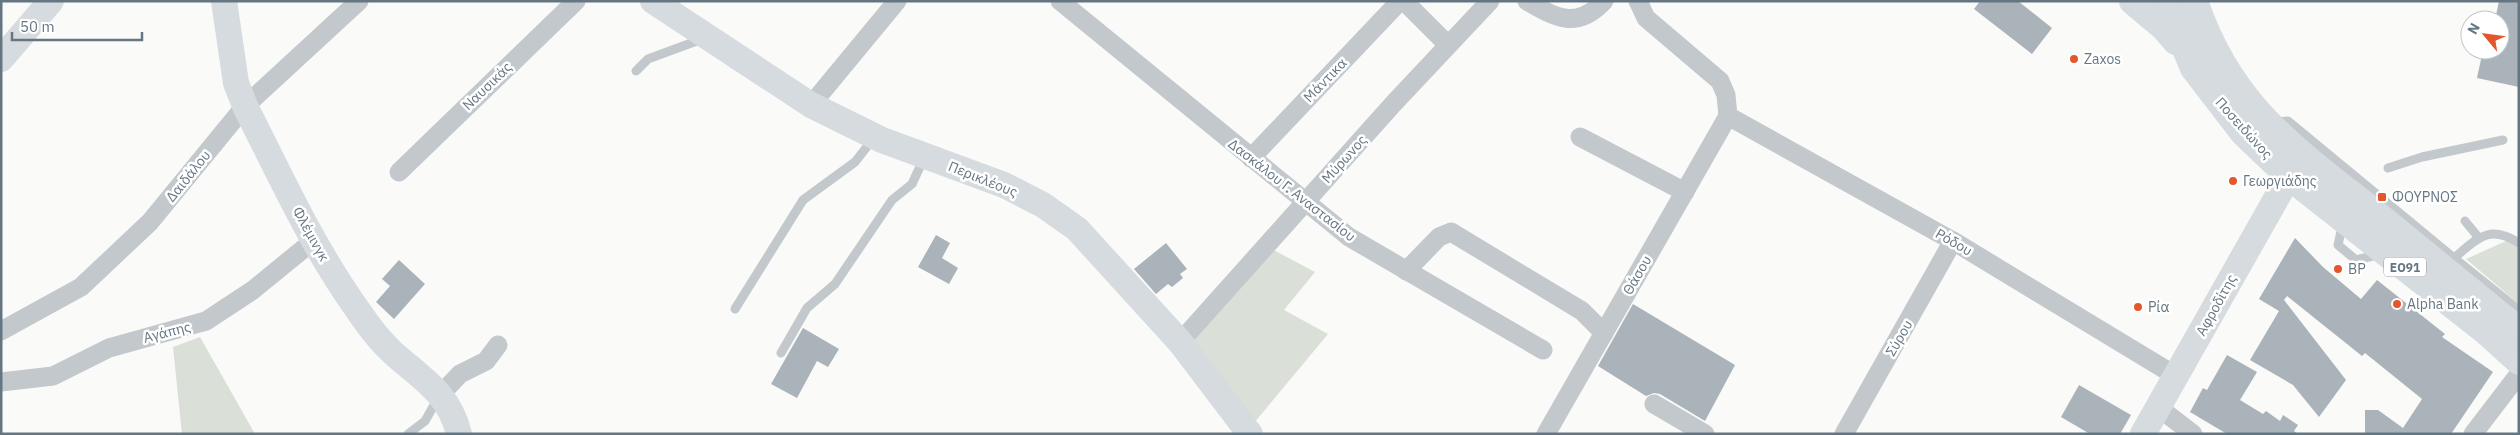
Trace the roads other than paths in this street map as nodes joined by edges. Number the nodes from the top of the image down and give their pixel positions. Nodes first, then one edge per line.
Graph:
1 (51, 1) edge
2 (224, 1) edge
3 (359, 1) edge
4 (576, 1) edge
5 (653, 1) edge
6 (897, 1) edge
7 (1060, 1) edge
8 (1400, 1) edge
9 (1404, 1) edge
10 (1490, 1) edge
11 (1528, 1) edge
12 (1604, 1) edge
13 (1638, 1) edge
14 (2133, 1) edge
15 (2166, 1) edge
16 (2194, 1) edge
17 (2214, 1) edge
18 (707, 37) junction
19 (2209, 42) junction
20 (1448, 45) junction
21 (1, 59) edge
22 (2194, 68) junction
23 (636, 71) dead end
24 (811, 105) junction
25 (245, 106) junction
26 (1728, 116) junction
27 (2268, 124) junction
28 (874, 136) junction
29 (1580, 137) dead end
30 (2503, 140) dead end
31 (925, 156) junction
32 (1251, 158) junction
33 (2295, 166) junction
34 (2388, 168) dead end
35 (399, 172) dead end
36 (1685, 192) junction
37 (1305, 203) junction
38 (2465, 220) dead end
39 (2479, 238) junction
40 (313, 241) junction
41 (1954, 241) junction
42 (2519, 243) edge
43 (2454, 258) junction
44 (1406, 271) junction
45 (735, 309) dead end
46 (2519, 310) edge
47 (4, 326) edge
48 (2519, 331) edge
49 (1604, 333) junction
50 (1180, 342) junction
51 (498, 345) dead end
52 (1543, 350) dead end
53 (781, 353) dead end
54 (2519, 361) edge
55 (2519, 374) edge
56 (2176, 376) junction
57 (1, 382) edge
58 (441, 394) junction
59 (1654, 404) dead end
60 (2158, 407) junction
61 (408, 434) edge
62 (459, 434) edge
63 (1250, 434) edge
64 (1546, 434) edge
65 (1706, 434) edge
66 (1844, 434) edge
67 (2143, 434) edge
68 (2193, 434) edge
69 (2473, 434) edge

1 - 21 street
2 - 25 street, Φλέμινγκ
3 - 25 street, Δαιδάλου
4 - 35 street, Ναυσικάς
5 - 18 street, Περικλέους
6 - 24 street
7 - 32 street, Δασκάλου Γ. Αναστασίου
8 - 32 street, Μάντικα
9 - 20 street
10 - 20 street, Μύρωνος
11 - 12 street
13 - 26 street
14 - 22 main road
15 - 22 main road, Ποσειδώνος / ΕΟ91
16 - 19 main road, Ποσειδώνος / ΕΟ91
17 - 19 main road
18 - 23 lane
18 - 24 street, Περικλέους
19 - 27 main road, Ποσειδώνος / ΕΟ91
20 - 37 street, Μύρωνος
22 - 33 main road, Ποσειδώνος / ΕΟ91
24 - 28 street, Περικλέους
25 - 40 street, Φλέμινγκ
25 - 47 street, Δαιδάλου
26 - 36 street, Θάσου
26 - 41 street, Ρόδου
27 - 33 main road, Ποσειδώνος / ΕΟ91
27 - 43 lane
28 - 31 street, Περικλέους
28 - 45 lane
29 - 36 street
30 - 34 lane
31 - 50 street, Περικλέους
31 - 53 lane
32 - 37 street, Δασκάλου Γ. Αναστασίου
33 - 48 main road, Ποσειδώνος / ΕΟ91
33 - 54 main road, Ποσειδώνος / ΕΟ91
33 - 56 street, Αφροδίτης
36 - 49 street, Θάσου
37 - 44 street, Δασκάλου Γ. Αναστασίου
37 - 50 street, Μύρωνος
38 - 39 lane
39 - 42 lane
39 - 43 lane
40 - 57 street, Αγάπης
40 - 58 street, Φλέμινγκ
41 - 56 street, Ρόδου
41 - 66 street, Σύρου
43 - 46 lane
44 - 49 street
44 - 52 street, Δασκάλου Γ. Αναστασίου
49 - 64 street, Θάσου
50 - 63 street, Περικλέους
51 - 58 street
55 - 69 street
56 - 60 street, Αφροδίτης
58 - 61 lane
58 - 62 street, Φλέμινγκ
59 - 65 street
60 - 67 street, Αφροδίτης
60 - 68 street

